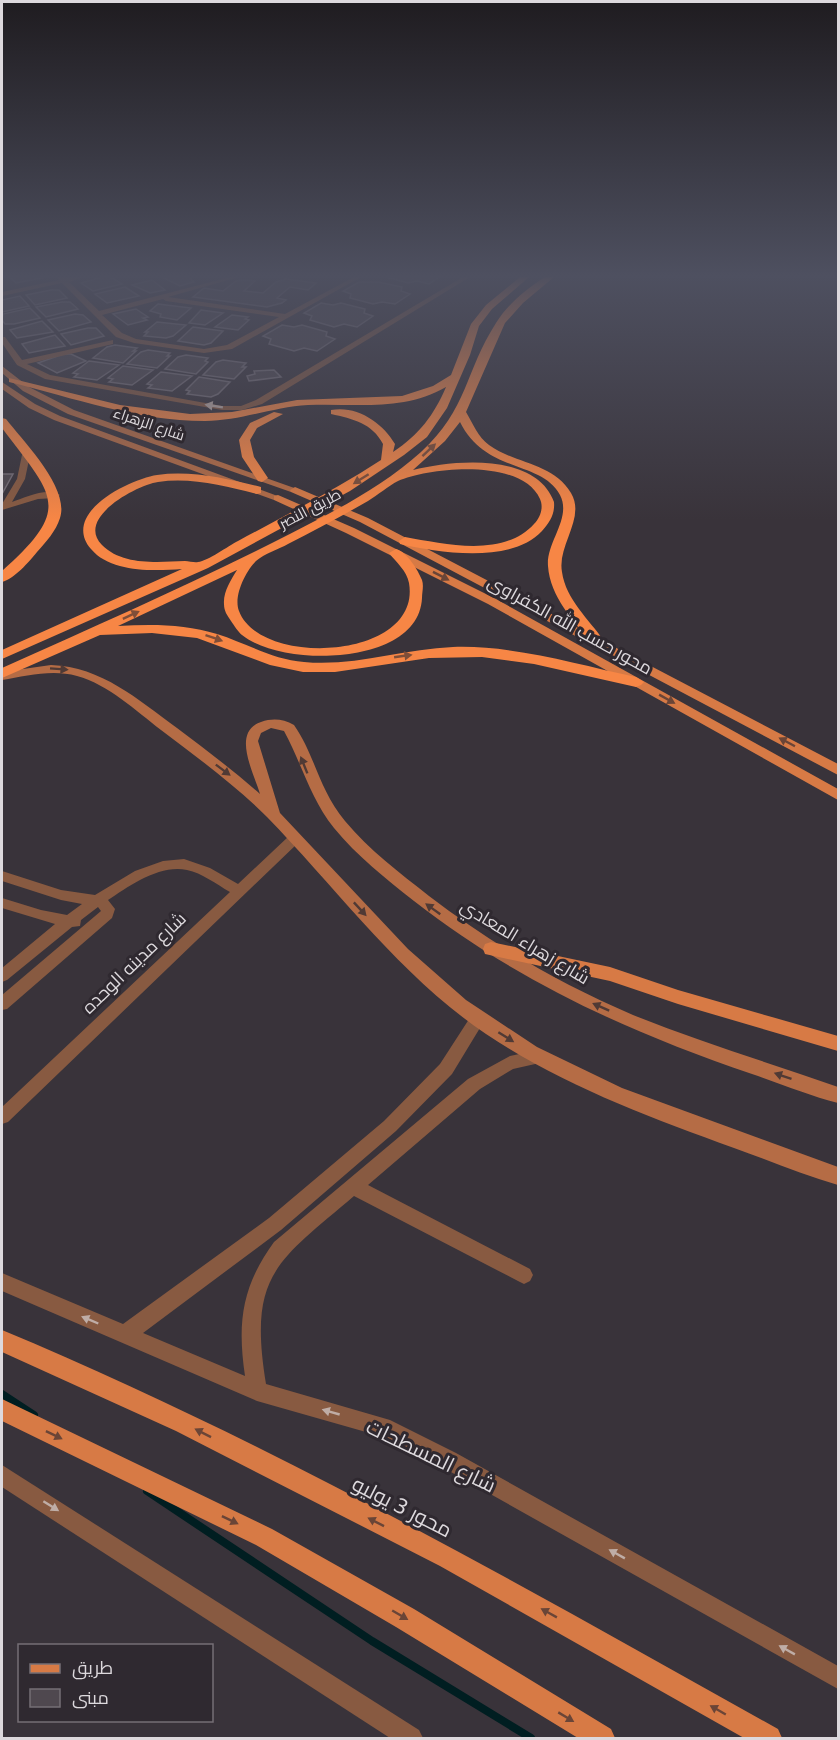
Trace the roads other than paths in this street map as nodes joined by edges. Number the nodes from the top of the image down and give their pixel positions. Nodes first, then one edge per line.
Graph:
1 (16, 358) edge
2 (41, 358) edge
3 (332, 358) edge
4 (462, 358) edge
5 (486, 358) edge
6 (20, 363) junction
7 (2, 369) edge
8 (455, 377) junction
9 (13, 380) junction
10 (2, 386) edge
11 (461, 412) junction
12 (2, 421) edge
13 (26, 455) junction
14 (386, 463) junction
15 (262, 478) junction
16 (393, 481) junction
17 (257, 490) junction
18 (296, 490) joint
19 (56, 495) junction
20 (278, 498) joint
21 (3, 509) edge
22 (401, 547) junction
23 (252, 558) junction
24 (203, 565) junction
25 (2, 578) edge
26 (94, 633) junction
27 (597, 641) junction
28 (2, 655) edge
29 (2, 675) edge
30 (636, 682) junction
31 (838, 770) edge
32 (797, 772) junction
33 (838, 795) edge
34 (838, 805) edge
35 (273, 815) junction
36 (294, 839) junction
37 (2, 876) edge
38 (238, 890) junction
39 (96, 901) junction
40 (2, 903) edge
41 (71, 921) junction
42 (97, 924) junction
43 (491, 949) junction
44 (2, 976) edge
45 (2, 1004) edge
46 (478, 1018) junction
47 (838, 1044) edge
48 (538, 1057) junction
49 (838, 1095) edge
50 (2, 1117) edge
51 (838, 1176) edge
52 (354, 1187) junction
53 (524, 1275) dead end
54 (2, 1282) edge
55 (124, 1335) junction
56 (2, 1341) edge
57 (257, 1391) junction
58 (2, 1410) edge
59 (2, 1475) edge
60 (838, 1678) edge
61 (411, 1738) edge
62 (602, 1738) edge
63 (769, 1738) edge

1 - 6 street
2 - 6 street
3 -> 6 street
4 - 8 highway, طريق النصر
5 - 11 highway, طريق النصر
7 - 9 main road, شارع الزهراء
8 - 9 highway
8 - 14 highway, طريق النصر
9 - 15 main road, شارع الزهراء
10 - 17 main road, شارع الزهراء
16 -> 11 highway, طريق النصر
11 - 27 highway
12 - 13 highway
13 - 19 highway
13 - 21 street
14 - 15 highway
14 -> 24 highway, طريق النصر
15 - 18 main road, شارع الزهراء
16 - 22 highway
16 - 23 highway, طريق النصر
17 - 20 main road, شارع الزهراء
17 - 24 highway
18 - 22 main road, محور حسب الله الكفراوى
19 - 21 street
19 - 25 highway
20 - 22 main road, محور حسب الله الكفراوى
22 - 23 highway
22 - 27 main road, محور حسب الله الكفراوى
22 -> 30 main road, محور حسب الله الكفراوى
26 -> 23 highway, طريق النصر
24 - 28 highway, طريق النصر
26 - 29 highway, طريق النصر
26 -> 30 highway
31 -> 27 main road, محور حسب الله الكفراوى
29 -> 35 main road, شارع زهراء المعادي
30 -> 32 main road, محور حسب الله الكفراوى
32 - 33 main road, محور حسب الله الكفراوى
32 - 34 main road
35 - 36 main road, شارع زهراء المعادي
43 -> 35 main road, شارع زهراء المعادي
36 - 38 street, شارع مدينه الوحده
36 -> 46 main road, شارع زهراء المعادي
37 - 39 street
38 - 39 street
38 - 50 street, شارع مدينه الوحده
39 - 41 street
39 - 42 street
40 - 41 street
41 - 42 street
41 - 44 street
42 - 45 street
43 - 47 main road
49 -> 43 main road, شارع زهراء المعادي
46 -> 48 main road, شارع زهراء المعادي
46 - 55 street
48 - 51 main road, شارع زهراء المعادي
48 - 52 street
52 - 53 street
52 - 57 street
55 -> 54 street, شارع المسطحات
55 - 57 street, شارع المسطحات
63 -> 56 main road, محور 3 يوليو
60 -> 57 street, شارع المسطحات
58 -> 62 main road
59 -> 61 street

